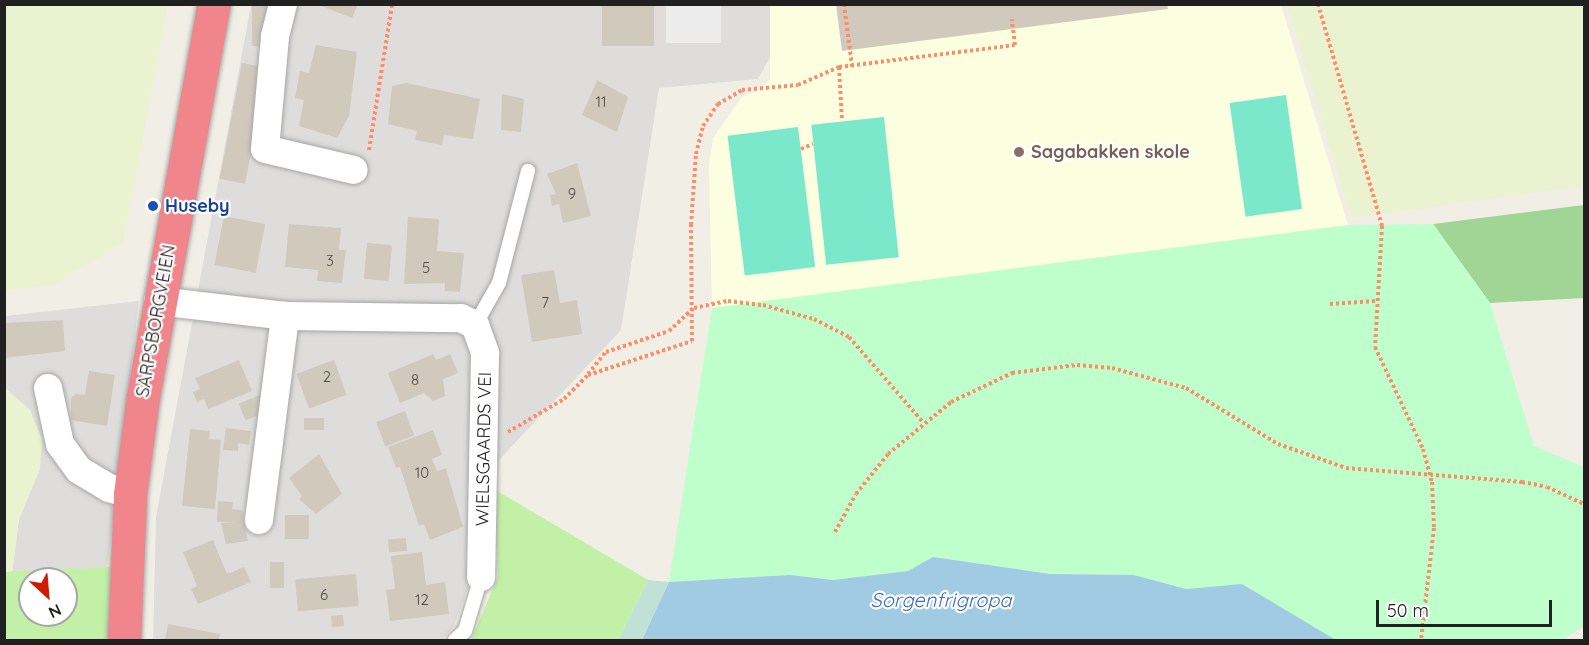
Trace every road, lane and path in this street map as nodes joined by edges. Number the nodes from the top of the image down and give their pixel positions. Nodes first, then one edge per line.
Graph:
1 (214, 4) edge
2 (283, 4) edge
3 (392, 4) edge
4 (844, 4) edge
5 (1318, 4) edge
6 (1012, 19) dead end
7 (852, 66) junction
8 (839, 67) junction
9 (842, 120) dead end
10 (813, 144) dead end
11 (801, 149) dead end
12 (354, 170) joint
13 (528, 171) dead end
14 (158, 301) junction
15 (1375, 301) junction
16 (1330, 304) dead end
17 (694, 308) junction
18 (285, 316) junction
19 (475, 325) junction
20 (588, 375) junction
21 (48, 388) dead end
22 (923, 422) junction
23 (484, 446) junction
24 (1431, 478) junction
25 (130, 494) junction
26 (1584, 504) edge
27 (258, 520) dead end
28 (835, 532) dead end
29 (481, 577) joint
30 (124, 640) edge
31 (455, 640) edge
32 (1421, 640) edge

1 - 14 highway, SARPSBORGVEIEN
2 - 12 street
3 - 12 path
4 - 7 path
5 - 15 path
6 - 7 path
7 - 8 path
8 - 9 path
8 - 17 path
10 - 11 path
13 - 19 lane
14 - 18 street
14 - 25 highway, SARPSBORGVEIEN
15 - 16 path
15 - 24 path
17 - 20 path
17 - 20 path
17 - 22 path
18 - 19 street
18 - 27 street
19 - 23 street, WIELSGAARDS VEI
20 - 23 path
21 - 25 street
22 - 24 path
22 - 28 path
23 - 29 street, WIELSGAARDS VEI
24 - 26 path
24 - 32 path
25 - 30 highway, SARPSBORGVEIEN
29 - 31 lane

